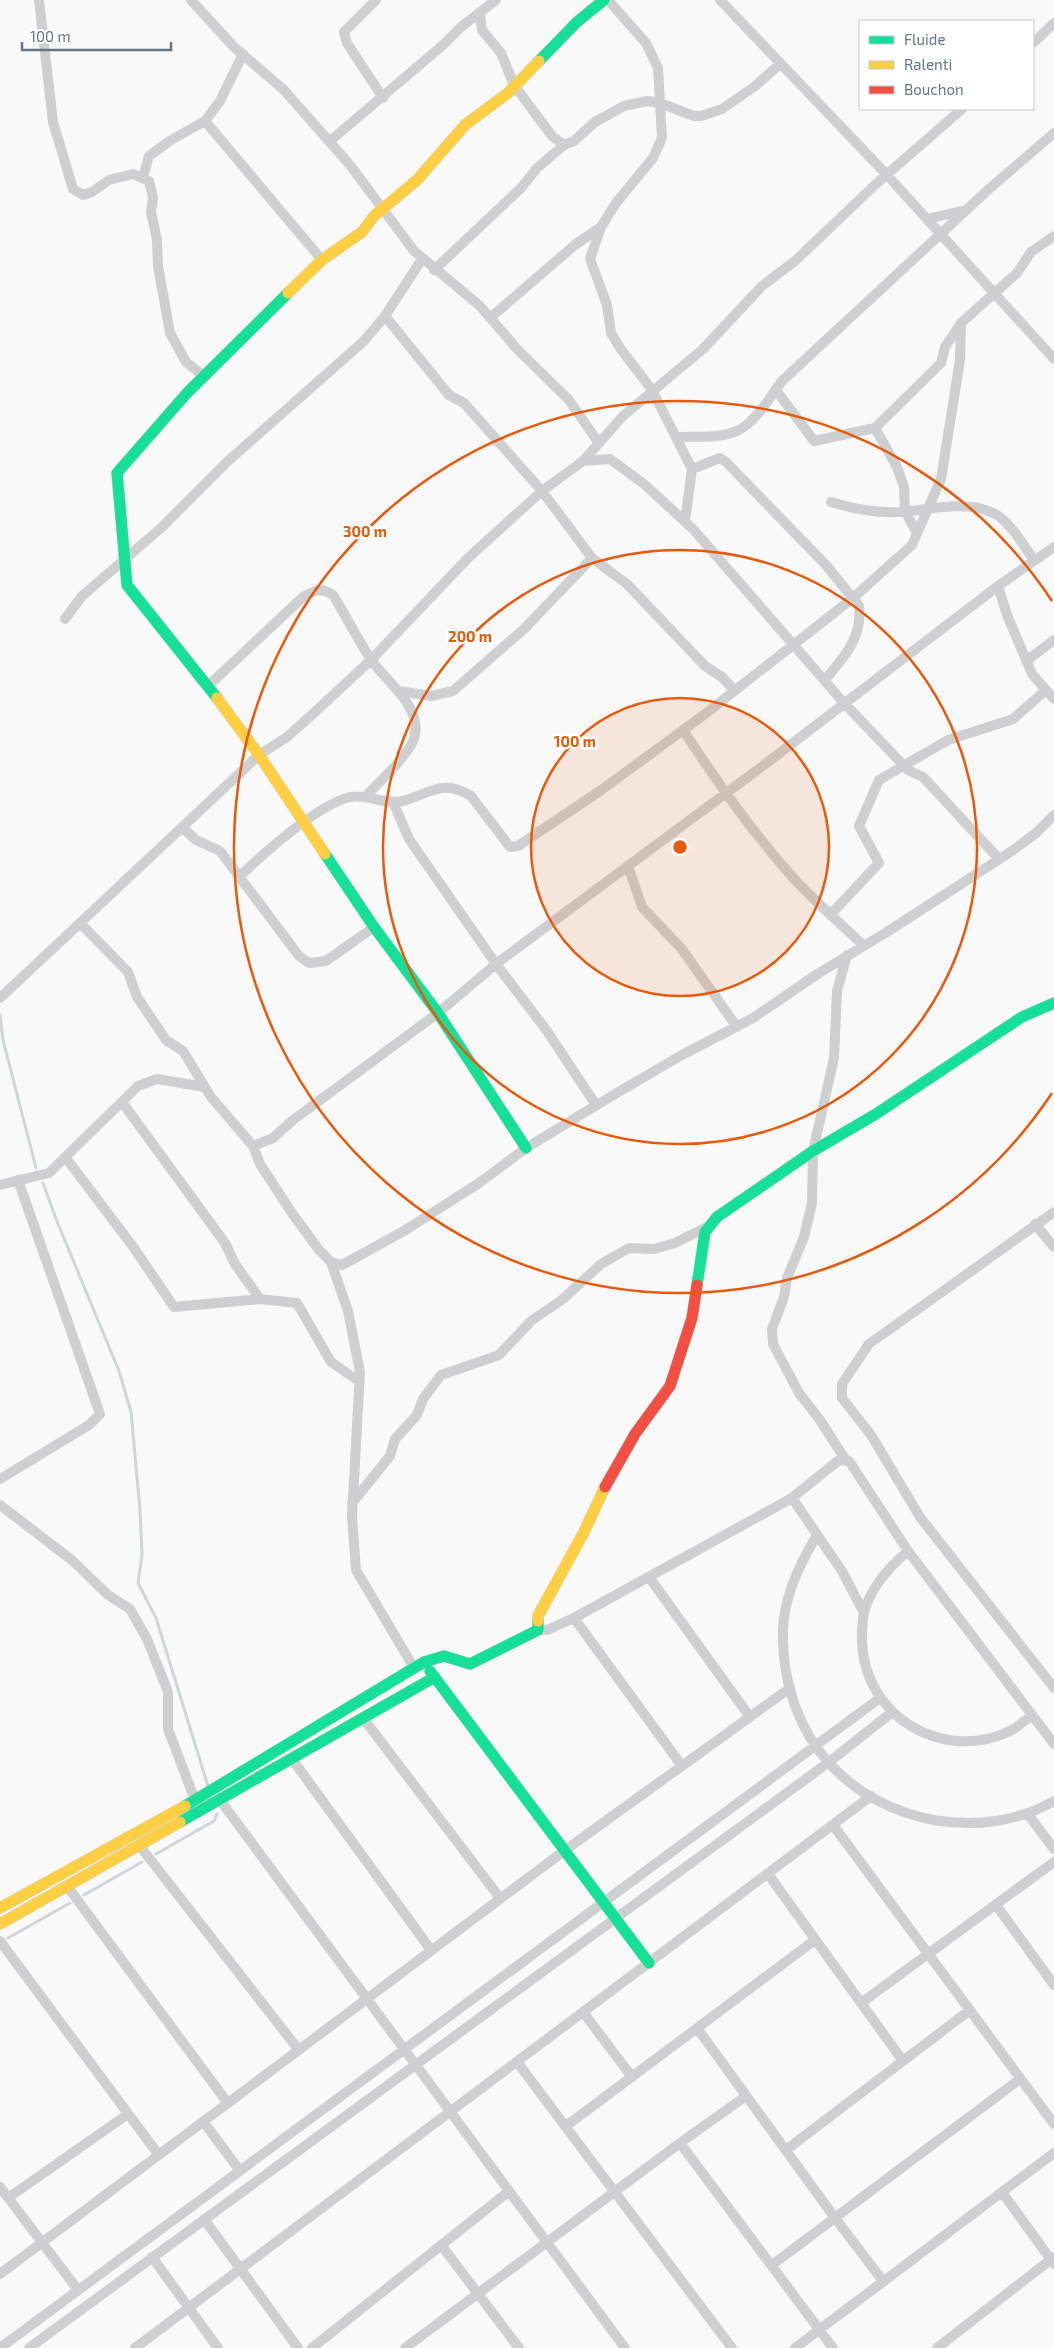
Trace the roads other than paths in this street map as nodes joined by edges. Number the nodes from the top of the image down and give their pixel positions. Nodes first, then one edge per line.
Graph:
1 (39, 0) edge
2 (192, 0) edge
3 (376, 0) edge
4 (496, 0) edge
5 (608, 0) edge
6 (720, 0) edge
7 (598, 2) edge
8 (480, 14) junction
9 (1054, 23) edge
10 (1034, 42) edge
11 (243, 54) junction
12 (780, 64) junction
13 (514, 86) junction
14 (383, 98) junction
15 (660, 103) junction
16 (961, 110) edge
17 (205, 121) junction
18 (1054, 133) edge
19 (330, 141) junction
20 (564, 145) junction
21 (887, 175) junction
22 (143, 177) junction
23 (383, 209) junction
24 (967, 210) junction
25 (927, 219) junction
26 (600, 227) junction
27 (941, 234) junction
28 (1054, 236) edge
29 (422, 259) junction
30 (322, 260) junction
31 (434, 270) junction
32 (995, 294) junction
33 (385, 316) junction
34 (490, 318) junction
35 (961, 323) junction
36 (1054, 359) edge
37 (205, 377) junction
38 (652, 390) junction
39 (776, 390) junction
40 (875, 428) junction
41 (678, 437) junction
42 (598, 442) junction
43 (583, 461) junction
44 (692, 469) junction
45 (542, 491) junction
46 (831, 502) dead end
47 (928, 509) junction
48 (904, 511) junction
49 (684, 521) junction
50 (918, 533) junction
51 (1054, 547) edge
52 (592, 558) junction
53 (125, 559) junction
54 (1034, 560) junction
55 (998, 586) junction
56 (853, 598) junction
57 (65, 619) dead end
58 (1054, 640) edge
59 (793, 644) junction
60 (371, 660) junction
61 (1026, 660) junction
62 (825, 680) junction
63 (208, 686) junction
64 (734, 690) junction
65 (1046, 690) junction
66 (398, 691) junction
67 (1054, 699) edge
68 (844, 703) junction
69 (682, 730) junction
70 (258, 755) junction
71 (904, 765) junction
72 (725, 794) junction
73 (365, 798) junction
74 (393, 802) junction
75 (1054, 815) edge
76 (303, 823) junction
77 (182, 827) junction
78 (998, 859) junction
79 (628, 866) junction
80 (239, 877) junction
81 (831, 914) junction
82 (80, 923) junction
83 (374, 927) junction
84 (863, 946) junction
85 (847, 955) junction
86 (496, 964) junction
87 (0, 998) edge
88 (1054, 1003) edge
89 (438, 1013) junction
90 (737, 1026) junction
91 (205, 1087) junction
92 (122, 1102) junction
93 (596, 1105) junction
94 (253, 1146) junction
95 (526, 1148) junction
96 (813, 1151) junction
97 (66, 1158) junction
98 (18, 1180) junction
99 (0, 1185) edge
100 (1054, 1212) edge
101 (1035, 1224) junction
102 (710, 1226) junction
103 (1054, 1248) edge
104 (331, 1262) junction
105 (260, 1298) junction
106 (360, 1382) junction
107 (845, 1459) junction
108 (0, 1479) edge
109 (792, 1498) junction
110 (352, 1503) junction
111 (0, 1505) edge
112 (817, 1535) junction
113 (908, 1551) junction
114 (649, 1578) junction
115 (864, 1613) junction
116 (574, 1618) junction
117 (538, 1630) junction
118 (419, 1665) junction
119 (435, 1677) junction
120 (790, 1688) junction
121 (1054, 1688) edge
122 (880, 1698) junction
123 (891, 1712) junction
124 (1032, 1715) junction
125 (750, 1717) junction
126 (363, 1718) junction
127 (1054, 1744) edge
128 (816, 1745) junction
129 (292, 1759) junction
130 (828, 1762) junction
131 (682, 1766) junction
132 (871, 1796) junction
133 (195, 1800) junction
134 (220, 1800) junction
135 (1054, 1801) edge
136 (1026, 1812) junction
137 (833, 1825) junction
138 (139, 1845) junction
139 (1054, 1850) edge
140 (564, 1851) junction
141 (1054, 1862) edge
142 (768, 1874) junction
143 (67, 1886) junction
144 (500, 1898) junction
145 (604, 1903) junction
146 (996, 1905) junction
147 (0, 1908) edge
148 (615, 1919) junction
149 (0, 1924) edge
150 (815, 1940) junction
151 (0, 1941) edge
152 (431, 1950) junction
153 (929, 1955) junction
154 (649, 1963) junction
155 (1054, 1985) edge
156 (366, 1999) junction
157 (861, 2003) junction
158 (970, 2010) junction
159 (583, 2012) junction
160 (697, 2028) junction
161 (298, 2049) junction
162 (404, 2050) junction
163 (903, 2061) junction
164 (518, 2062) junction
165 (415, 2066) junction
166 (632, 2077) junction
167 (1020, 2079) junction
168 (746, 2096) junction
169 (227, 2102) junction
170 (450, 2113) junction
171 (128, 2114) junction
172 (202, 2121) junction
173 (1054, 2124) edge
174 (566, 2126) junction
175 (680, 2143) junction
176 (786, 2150) junction
177 (1054, 2153) edge
178 (158, 2154) junction
179 (240, 2171) junction
180 (0, 2187) edge
181 (508, 2192) junction
182 (615, 2192) junction
183 (1002, 2192) junction
184 (8, 2198) junction
185 (835, 2218) junction
186 (204, 2219) junction
187 (42, 2242) junction
188 (547, 2243) junction
189 (442, 2246) junction
190 (152, 2257) junction
191 (1053, 2261) edge
192 (772, 2265) junction
193 (240, 2269) junction
194 (0, 2274) edge
195 (883, 2280) junction
196 (78, 2290) junction
197 (478, 2294) junction
198 (188, 2308) junction
199 (819, 2330) junction
200 (408, 2347) edge
201 (0, 2348) edge
202 (28, 2348) edge
203 (135, 2348) edge
204 (218, 2348) edge
205 (298, 2348) edge
206 (312, 2348) edge
207 (519, 2348) edge
208 (625, 2348) edge
209 (732, 2348) edge
210 (795, 2348) edge
211 (833, 2348) edge
212 (937, 2348) edge

1 - 22 street
2 - 11 street
3 - 14 street
4 - 8 street
5 - 15 street
6 - 12 street
7 - 13 street
8 - 13 street
8 - 14 street
9 - 10 street
11 - 17 street
11 - 19 street
12 - 15 street
12 - 21 street
13 - 20 street
13 - 23 street
14 - 19 street
15 - 20 street
15 - 26 street
16 - 21 street
17 - 22 street
17 - 30 street
18 - 24 street
19 - 23 street
20 - 31 street
21 - 25 street
21 - 38 street
22 - 37 street
23 - 29 street
23 - 30 street
24 - 25 street
24 - 27 street
25 - 27 street
26 - 34 street
26 - 38 street
27 - 32 street
27 - 39 street
28 - 32 street
29 - 31 street
29 - 33 street
30 - 37 street
31 - 34 street
32 - 35 street
32 - 36 street
33 - 45 street
33 - 53 street
34 - 42 street
35 - 40 street
35 - 47 street
37 - 53 street
38 - 41 street
38 - 42 street
39 - 40 street
39 - 41 street
40 - 48 street
41 - 44 street
42 - 43 street
43 - 45 street
43 - 49 street
44 - 49 street
44 - 56 street
45 - 52 street
45 - 60 street
46 - 48 street
47 - 48 street
47 - 50 street
47 - 54 street
48 - 50 street
49 - 59 street
50 - 56 street
51 - 54 street
52 - 64 street
52 - 66 street
53 - 57 street
53 - 63 street
54 - 55 street
55 - 61 street
55 - 68 street
56 - 59 street
56 - 62 street
58 - 61 street
59 - 62 street
59 - 64 street
60 - 63 street
60 - 66 street
60 - 70 street
61 - 65 street
62 - 68 street
63 - 70 street
64 - 69 street
65 - 67 street
65 - 71 street
66 - 73 street
68 - 71 street
68 - 72 street
69 - 72 street
69 - 74 street
70 - 76 street
70 - 77 street
71 - 78 street
71 - 81 street
72 - 79 street
72 - 81 street
73 - 74 street
73 - 76 street
74 - 86 street
75 - 78 street
76 - 80 street
76 - 83 street
77 - 80 street
77 - 82 street
78 - 84 street
79 - 86 street
79 - 90 street
80 - 83 street
81 - 84 street
82 - 87 street
82 - 91 street
83 - 89 street
84 - 85 street
85 - 90 street
85 - 96 street
86 - 89 street
86 - 93 street
88 - 96 street
89 - 94 street
89 - 95 street
90 - 93 street
91 - 92 street
91 - 94 street
92 - 97 street
92 - 105 street
93 - 95 street
94 - 104 street
95 - 104 street
96 - 102 street
96 - 107 street
97 - 98 street
97 - 105 street
98 - 99 street
98 - 108 street
100 - 101 street
101 - 103 street
101 - 121 street
102 - 110 street
102 - 117 street
104 - 106 street
105 - 106 street
106 - 110 street
107 - 109 street
107 - 113 street
109 - 112 street
109 - 114 street
110 - 118 street
111 - 133 street
112 - 115 street
112 - 120 street
113 - 115 street
113 - 124 street
114 - 116 street
114 - 125 street
115 - 122 street
116 - 117 street
116 - 131 street
117 - 118 street
118 - 119 street
118 - 133 street
119 - 126 street
119 - 140 street
120 - 125 street
120 - 128 street
122 - 123 street
122 - 128 street
123 - 124 street
123 - 130 street
124 - 127 street
125 - 131 street
126 - 129 street
126 - 144 street
128 - 130 street
128 - 145 street
129 - 134 street
129 - 152 street
130 - 132 street
130 - 148 street
131 - 140 street
132 - 136 street
132 - 137 street
133 - 147 street
134 - 138 street
134 - 156 street
135 - 136 street
136 - 139 street
137 - 142 street
137 - 153 street
138 - 143 street
138 - 161 street
140 - 144 street
140 - 145 street
141 - 146 street
142 - 150 street
142 - 154 street
143 - 149 street
143 - 169 street
144 - 152 street
145 - 148 street
145 - 162 street
146 - 153 street
146 - 155 street
148 - 154 street
148 - 165 street
150 - 157 street
150 - 160 street
151 - 171 street
152 - 156 street
153 - 157 street
153 - 158 street
154 - 159 street
156 - 161 street
156 - 162 street
157 - 163 street
158 - 163 street
158 - 167 street
159 - 164 street
159 - 166 street
160 - 166 street
160 - 168 street
161 - 169 street
162 - 165 street
162 - 179 street
163 - 176 street
164 - 170 street
164 - 174 street
165 - 170 street
165 - 186 street
166 - 174 street
167 - 173 street
167 - 185 street
168 - 175 street
168 - 176 street
169 - 172 street
170 - 181 street
170 - 193 street
171 - 178 street
171 - 184 street
172 - 178 street
172 - 179 street
174 - 182 street
175 - 182 street
175 - 192 street
176 - 185 street
177 - 183 street
178 - 187 street
179 - 196 street
180 - 184 street
181 - 188 street
181 - 189 street
182 - 188 street
182 - 209 street
183 - 191 street
183 - 195 street
184 - 187 street
185 - 192 street
185 - 195 street
186 - 190 street
186 - 193 street
187 - 194 street
187 - 196 street
188 - 197 street
188 - 208 street
189 - 197 street
189 - 206 street
190 - 198 street
190 - 202 street
191 - 212 street
192 - 199 street
193 - 198 street
193 - 205 street
195 - 199 street
196 - 201 street
197 - 200 street
197 - 207 street
198 - 203 street
198 - 204 street
199 - 210 street
199 - 211 street

